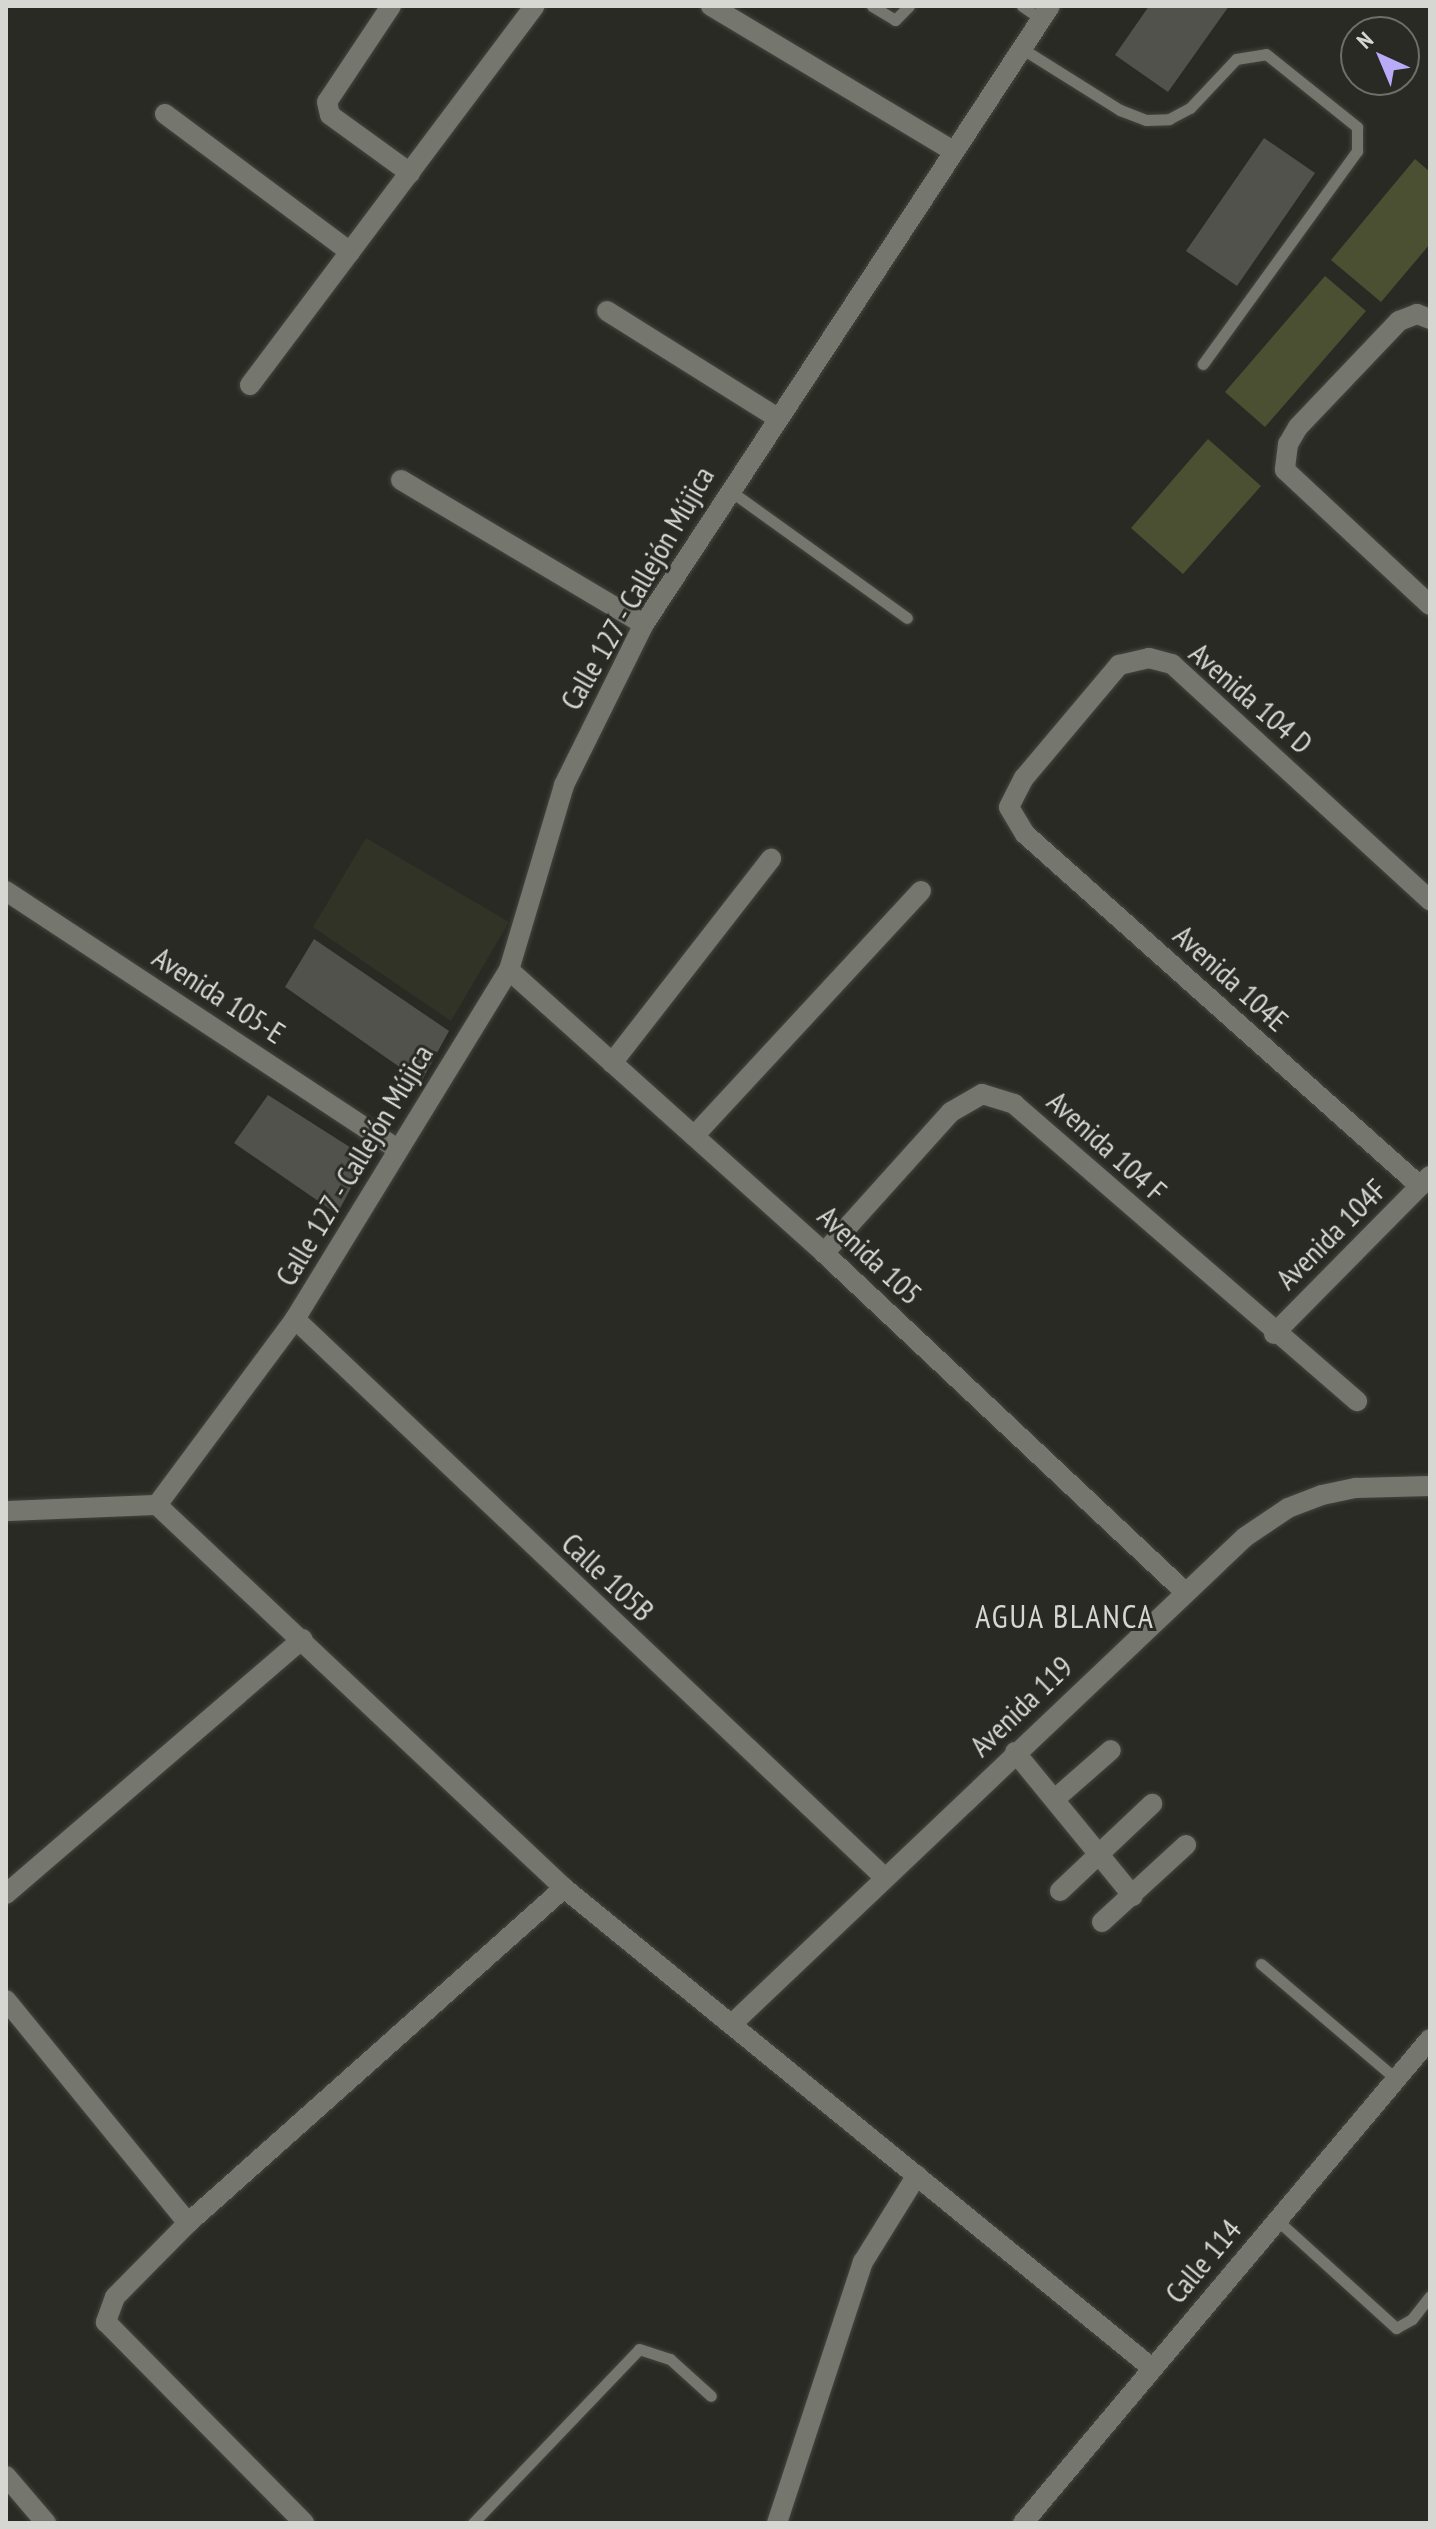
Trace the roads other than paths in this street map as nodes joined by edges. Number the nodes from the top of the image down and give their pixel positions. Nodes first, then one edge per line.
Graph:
1 (391, 6) edge
2 (535, 6) edge
3 (711, 6) edge
4 (872, 6) edge
5 (909, 6) edge
6 (1022, 6) edge
7 (1046, 12) edge
8 (1021, 48) junction
9 (165, 114) dead end
10 (953, 151) junction
11 (410, 173) junction
12 (350, 252) junction
13 (607, 311) dead end
14 (1423, 316) edge
15 (1203, 364) dead end
16 (250, 385) dead end
17 (776, 417) junction
18 (401, 480) dead end
19 (728, 490) junction
20 (1430, 605) edge
21 (907, 618) dead end
22 (644, 624) junction
23 (1009, 807) joint
24 (771, 859) dead end
25 (6, 891) edge
26 (921, 891) dead end
27 (1430, 900) edge
28 (509, 970) junction
29 (612, 1063) junction
30 (694, 1136) junction
31 (398, 1149) junction
32 (1425, 1181) edge
33 (824, 1253) junction
34 (295, 1319) junction
35 (1274, 1334) junction
36 (1357, 1401) dead end
37 (1430, 1486) edge
38 (157, 1505) junction
39 (6, 1511) edge
40 (1184, 1591) junction
41 (302, 1639) junction
42 (1111, 1750) dead end
43 (1015, 1752) junction
44 (1055, 1799) junction
45 (1152, 1804) dead end
46 (1186, 1845) dead end
47 (1098, 1852) junction
48 (884, 1877) junction
49 (564, 1888) junction
50 (1060, 1891) dead end
51 (6, 1894) edge
52 (1133, 1896) junction
53 (1102, 1922) dead end
54 (1261, 1964) dead end
55 (6, 2000) edge
56 (732, 2024) junction
57 (1430, 2039) edge
58 (1396, 2079) junction
59 (917, 2175) junction
60 (1277, 2220) junction
61 (188, 2223) junction
62 (1430, 2296) edge
63 (1152, 2368) junction
64 (711, 2396) dead end
65 (6, 2476) edge
66 (46, 2523) edge
67 (304, 2523) edge
68 (473, 2523) edge
69 (777, 2523) edge
70 (1023, 2523) edge

1 - 11 street
2 - 11 street
3 - 10 street
4 - 5 lane
6 - 7 lane
7 - 8 street, Calle 127 - Callejón Mújica
8 - 10 street, Calle 127 - Callejón Mújica
8 - 15 lane
9 - 12 street
10 - 17 street, Calle 127 - Callejón Mújica
11 - 12 street
12 - 16 street
13 - 17 street
14 - 20 street
17 - 19 street, Calle 127 - Callejón Mújica
18 - 22 street
19 - 21 lane
19 - 22 street, Calle 127 - Callejón Mújica
22 - 28 street, Calle 127 - Callejón Mújica
23 - 27 street, Avenida 104 D
23 - 32 street, Avenida 104E
24 - 29 street
25 - 31 street, Avenida 105-E
26 - 30 street
28 - 29 street, Avenida 105
28 - 31 street, Calle 127 - Callejón Mújica
29 - 30 street, Avenida 105
30 - 33 street, Avenida 105
31 - 34 street, Calle 127 - Callejón Mújica
32 - 35 street, Avenida 104F
33 - 35 street, Avenida 104 F
33 - 40 street, Avenida 105
34 - 38 street, Calle 127 - Callejón Mújica
34 - 48 street, Calle 105B
35 - 36 street, Avenida 104 F
37 - 40 street, Avenida 119
38 - 39 street
38 - 41 street
40 - 43 street, Avenida 119
41 - 49 street
41 - 51 street
42 - 44 street
43 - 44 street
43 - 48 street, Avenida 119
44 - 47 street
45 - 47 street
46 - 52 street
47 - 50 street
47 - 52 street
48 - 56 street, Avenida 119
49 - 56 street
49 - 61 street
52 - 53 street
54 - 58 lane
55 - 61 street
56 - 59 street
57 - 58 street, Calle 114
58 - 60 street, Calle 114
59 - 63 street
59 - 69 street
60 - 62 lane
60 - 63 street, Calle 114
61 - 67 street
63 - 70 street, Calle 114
64 - 68 lane
65 - 66 street

